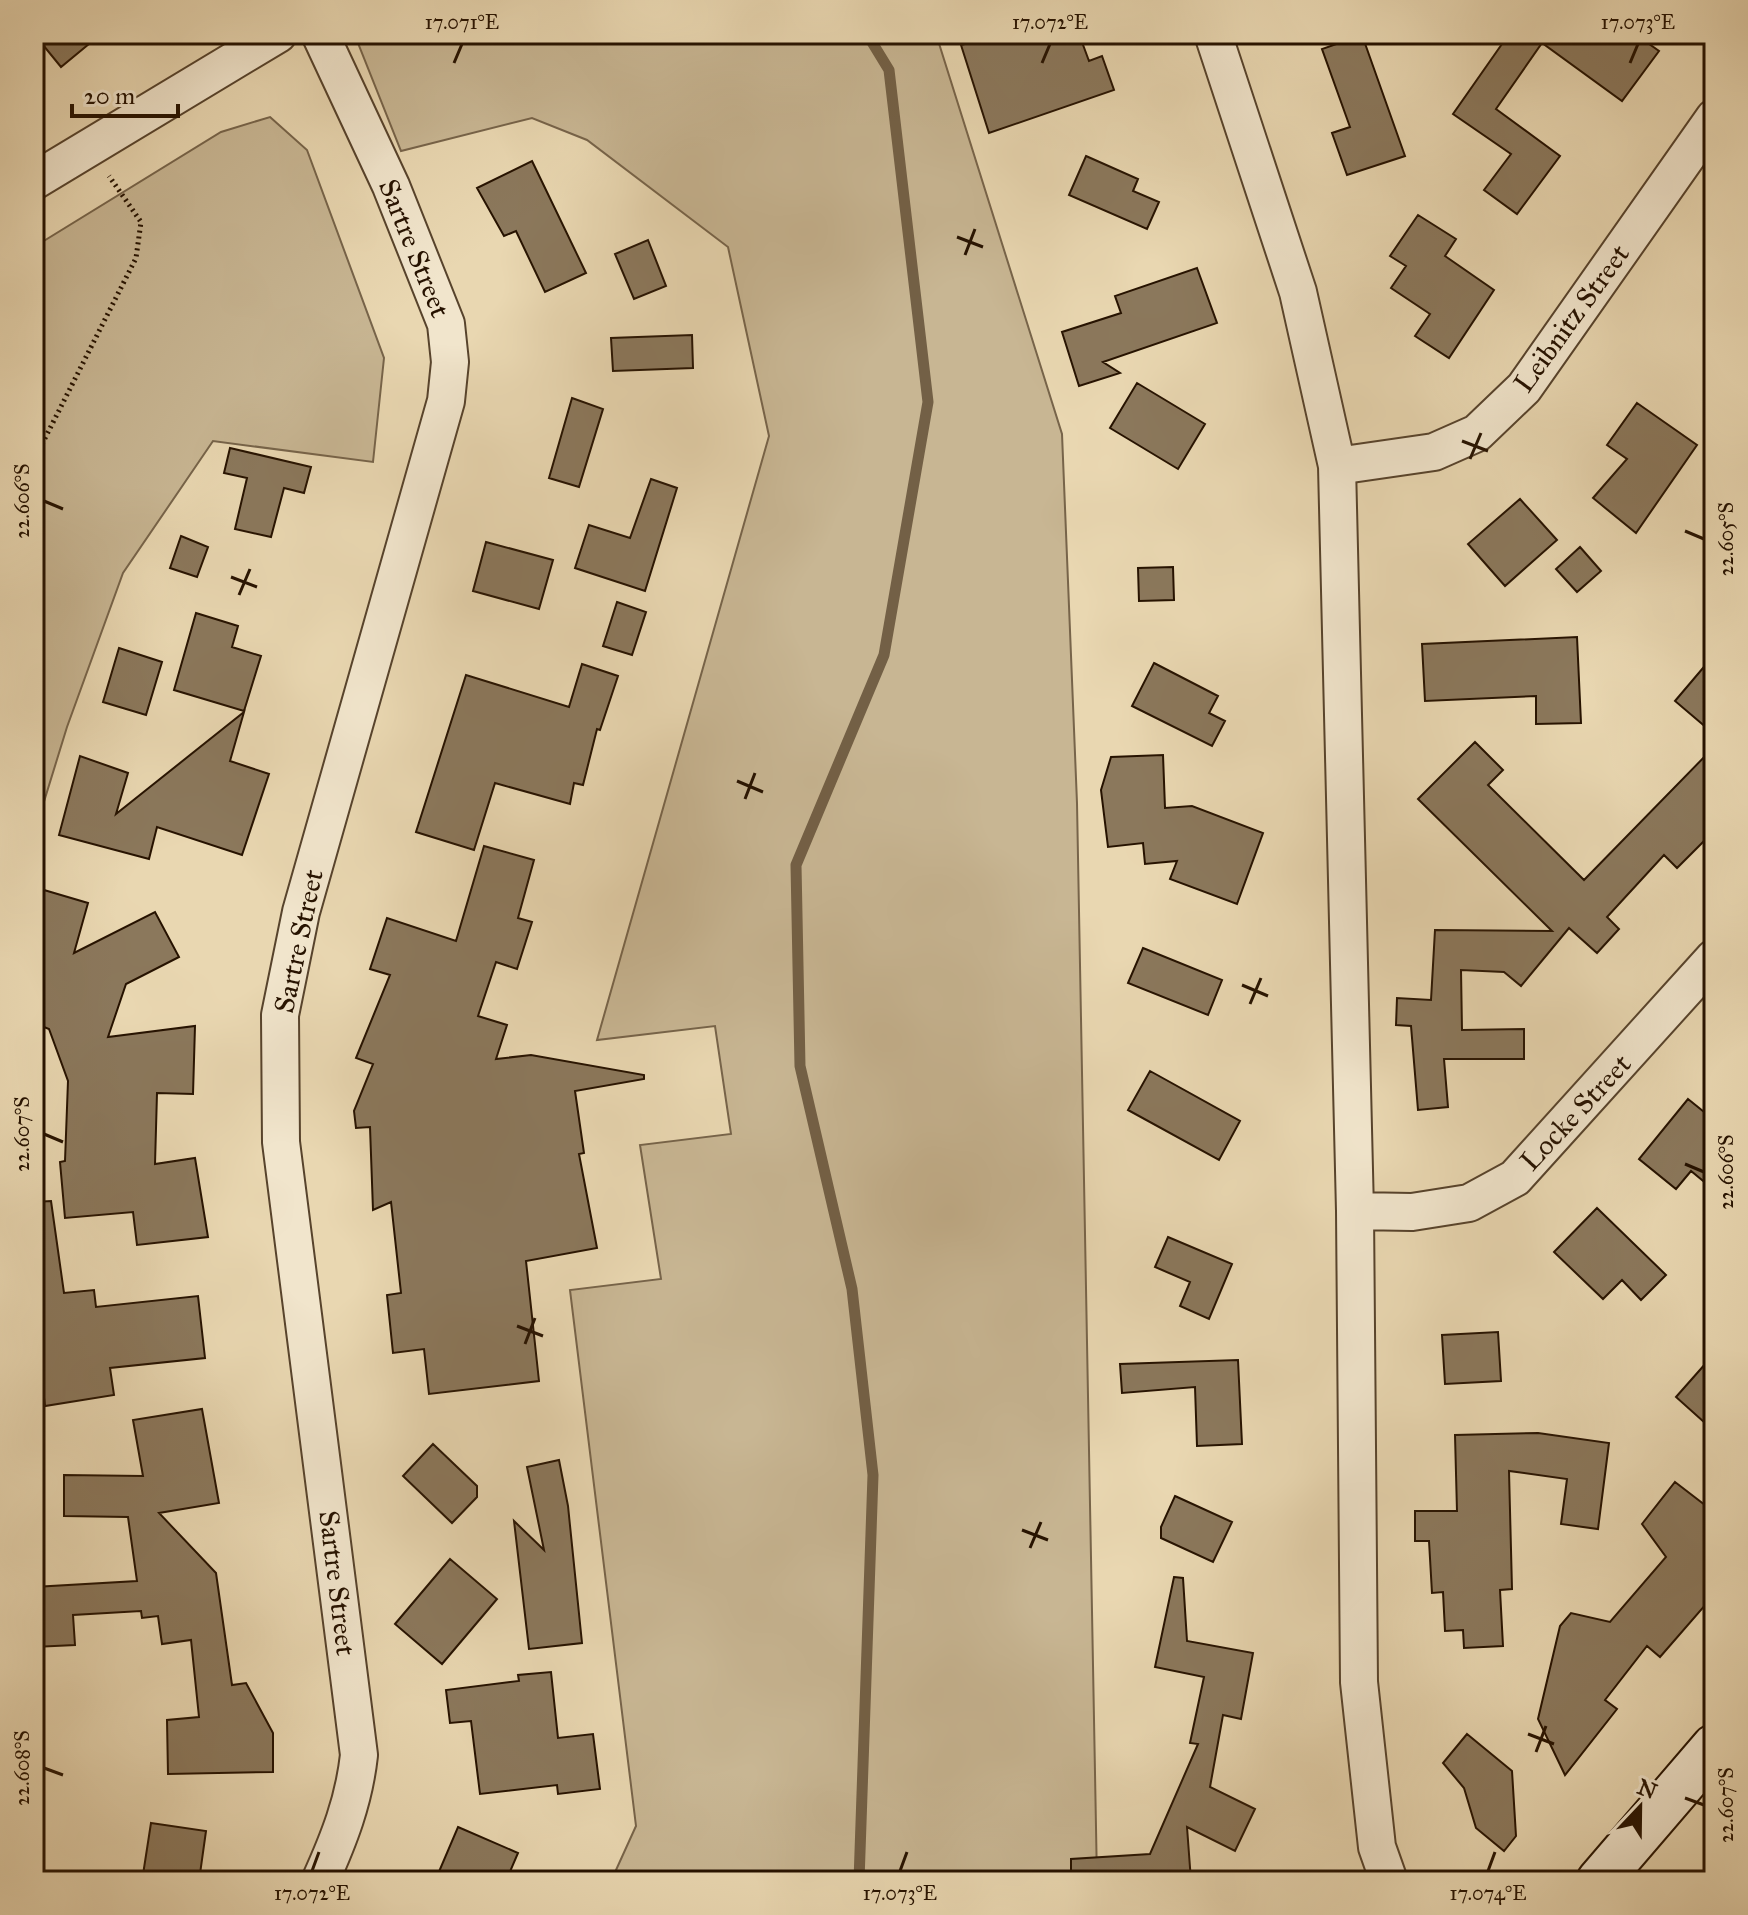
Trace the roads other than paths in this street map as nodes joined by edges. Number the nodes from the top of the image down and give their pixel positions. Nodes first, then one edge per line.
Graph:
1 (278, 34) edge
2 (320, 34) edge
3 (1213, 34) edge
4 (1714, 118) edge
5 (34, 181) edge
6 (1337, 466) junction
7 (1714, 958) edge
8 (1355, 1211) junction
9 (1714, 1747) edge
10 (320, 1881) edge
11 (1389, 1881) edge
12 (1599, 1881) edge

1 - 5 street
2 - 10 street, Sartre Street
3 - 6 street
4 - 6 street, Leibnitz Street
6 - 8 street
7 - 8 street, Locke Street
8 - 11 street
9 - 12 street

